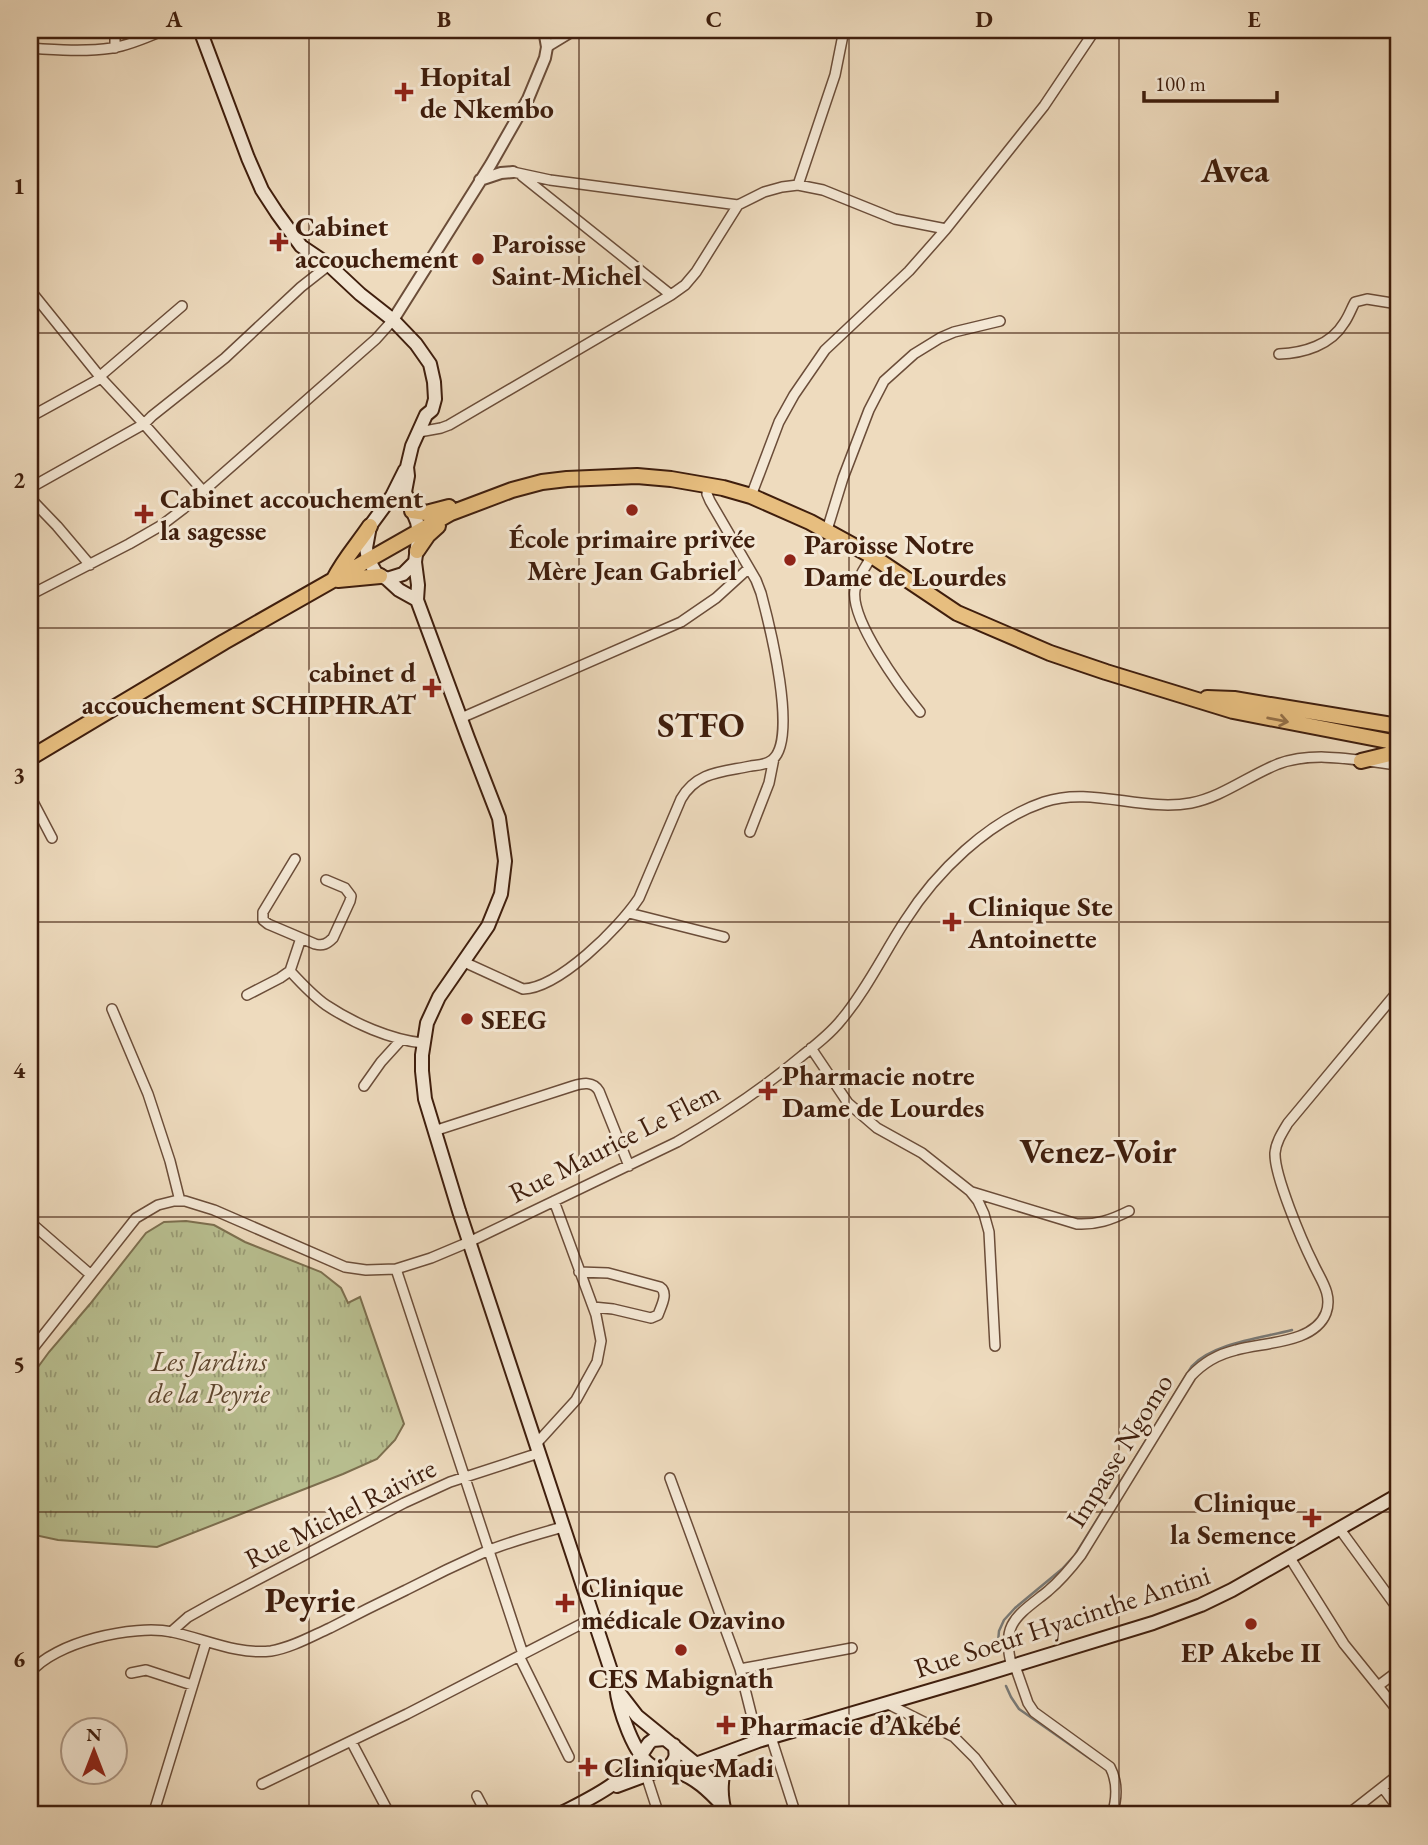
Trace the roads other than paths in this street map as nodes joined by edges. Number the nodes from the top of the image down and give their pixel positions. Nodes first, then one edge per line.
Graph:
1 (115, 30) edge
2 (164, 30) edge
3 (200, 30) edge
4 (544, 30) edge
5 (575, 30) edge
6 (844, 30) edge
7 (1095, 30) edge
8 (547, 47) junction
9 (30, 48) edge
10 (115, 48) junction
11 (499, 149) junction
12 (516, 173) junction
13 (480, 180) junction
14 (798, 185) junction
15 (738, 205) junction
16 (946, 229) junction
17 (329, 265) junction
18 (30, 290) edge
19 (671, 295) junction
20 (1398, 304) edge
21 (182, 306) dead end
22 (393, 320) junction
23 (1000, 321) dead end
24 (1279, 354) dead end
25 (100, 377) junction
26 (30, 417) edge
27 (144, 424) junction
28 (419, 432) junction
29 (407, 467) junction
30 (708, 485) junction
31 (30, 488) edge
32 (203, 491) junction
33 (751, 496) junction
34 (30, 498) edge
35 (481, 500) junction
36 (410, 507) junction
37 (380, 511) junction
38 (370, 526) junction
39 (827, 530) junction
40 (419, 532) junction
41 (872, 556) junction
42 (416, 557) junction
43 (368, 559) junction
44 (90, 565) junction
45 (749, 568) junction
46 (383, 578) junction
47 (334, 580) junction
48 (30, 595) edge
49 (417, 600) junction
50 (1188, 696) junction
51 (920, 712) dead end
52 (461, 718) junction
53 (1398, 719) edge
54 (1398, 743) edge
55 (1398, 752) edge
56 (30, 758) edge
57 (774, 758) junction
58 (1361, 761) junction
59 (1398, 765) edge
60 (30, 796) edge
61 (750, 832) dead end
62 (52, 838) dead end
63 (295, 859) dead end
64 (326, 880) dead end
65 (629, 913) junction
66 (724, 937) dead end
67 (301, 938) junction
68 (464, 962) junction
69 (290, 971) junction
70 (1398, 991) edge
71 (247, 995) dead end
72 (112, 1009) dead end
73 (401, 1041) junction
74 (423, 1043) junction
75 (811, 1048) junction
76 (365, 1086) dead end
77 (434, 1131) junction
78 (629, 1166) junction
79 (970, 1191) junction
80 (180, 1201) junction
81 (554, 1201) junction
82 (1129, 1211) dead end
83 (30, 1222) edge
84 (469, 1242) junction
85 (396, 1269) junction
86 (579, 1272) junction
87 (90, 1275) junction
88 (593, 1307) junction
89 (995, 1346) dead end
90 (30, 1352) edge
91 (538, 1449) junction
92 (464, 1478) junction
93 (670, 1478) dead end
94 (1397, 1497) edge
95 (563, 1527) junction
96 (1339, 1528) junction
97 (489, 1550) junction
98 (1290, 1558) junction
99 (1398, 1609) edge
100 (593, 1618) junction
101 (171, 1632) junction
102 (206, 1642) junction
103 (852, 1648) dead end
104 (521, 1655) junction
105 (1013, 1666) junction
106 (740, 1669) junction
107 (1398, 1671) edge
108 (30, 1673) edge
109 (131, 1673) dead end
110 (192, 1685) junction
111 (616, 1686) junction
112 (1378, 1686) junction
113 (886, 1703) junction
114 (1398, 1711) edge
115 (771, 1737) junction
116 (758, 1741) junction
117 (346, 1743) junction
118 (672, 1744) junction
119 (728, 1752) junction
120 (569, 1758) dead end
121 (642, 1759) junction
122 (696, 1764) junction
123 (666, 1770) junction
124 (1398, 1775) edge
125 (262, 1784) dead end
126 (1383, 1788) junction
127 (477, 1796) dead end
128 (724, 1805) edge
129 (1398, 1808) edge
130 (153, 1815) edge
131 (390, 1815) edge
132 (486, 1815) edge
133 (558, 1815) edge
134 (659, 1815) edge
135 (796, 1815) edge
136 (1017, 1815) edge
137 (1112, 1815) edge
138 (1347, 1815) edge

1 - 10 street
2 - 10 street
3 - 17 main road
4 - 8 street
5 - 8 street
6 - 14 street
7 - 16 street
8 - 11 street
9 - 10 street
11 - 12 street
11 - 13 street
12 - 13 street
12 - 15 street
12 - 19 street
13 - 22 street
14 - 15 street
14 - 16 street
15 - 19 street
16 - 33 street
17 - 22 main road
17 - 27 street
18 - 25 street
19 - 28 street
20 - 24 street
21 - 25 street
22 - 28 main road
22 - 32 street
23 - 39 street
25 - 26 street
25 - 27 street
27 - 31 street
27 - 32 street
28 - 29 main road
29 - 36 main road
29 - 37 main road
30 - 33 main road
30 - 35 main road
30 - 45 street
32 - 44 street
33 - 39 main road
34 - 44 street
35 - 36 main road
35 - 40 main road
35 - 42 main road
36 - 37 main road
36 - 40 main road
37 - 38 main road
38 - 43 main road
38 - 47 main road
39 - 41 main road
40 - 42 main road
40 - 43 main road
41 - 50 main road
41 - 51 street
42 - 46 main road
42 - 49 main road
43 - 46 main road
43 - 47 main road
44 - 48 street
45 - 52 street
45 - 57 street
46 - 47 main road
46 - 49 main road
47 - 56 main road
49 - 52 main road
50 - 53 main road
50 -> 54 main road
52 - 68 main road
55 - 58 main road
57 - 61 street
57 - 65 street
58 - 59 street, Rue Maurice Le Flem
58 - 75 street, Rue Maurice Le Flem
60 - 62 street
63 - 67 street
64 - 67 street
65 - 66 street
65 - 68 street
67 - 69 street
68 - 74 main road
69 - 71 street
69 - 73 street
70 - 105 street, Impasse Ngomo
72 - 80 street
73 - 74 street
73 - 76 street
74 - 77 main road
75 - 78 street, Rue Maurice Le Flem
75 - 79 street
77 - 78 street
77 - 84 main road
78 - 81 street, Rue Maurice Le Flem
79 - 82 street
79 - 89 street
80 - 85 street, Rue Maurice Le Flem
80 - 87 street
81 - 84 street, Rue Maurice Le Flem
81 - 86 street
83 - 87 street
84 - 85 street, Rue Maurice Le Flem
84 - 91 main road
85 - 92 street
86 - 88 street
86 - 88 street
87 - 90 street
88 - 91 street
91 - 92 street, Rue Michel Raivire
91 - 95 main road
92 - 97 street
92 - 101 street, Rue Michel Raivire
93 - 106 street
94 - 96 main road, Rue Soeur Hyacinthe Antini
95 - 97 street
95 - 100 main road
96 - 98 main road, Rue Soeur Hyacinthe Antini
96 - 99 street
97 - 102 street
97 - 104 street
98 - 105 main road, Rue Soeur Hyacinthe Antini
98 - 112 street
100 - 104 street
100 - 111 main road
101 - 102 street
101 - 108 street
102 - 110 street
103 - 106 street
104 - 117 street
104 - 120 street
105 - 113 main road, Rue Soeur Hyacinthe Antini
105 - 137 street, Impasse Ngomo
106 - 116 street
107 - 112 street
109 - 110 street
110 - 130 street
111 - 118 main road
111 - 121 main road
112 - 114 street
113 - 115 main road, Rue Soeur Hyacinthe Antini
113 - 136 street
115 - 116 main road, Rue Soeur Hyacinthe Antini
115 - 135 street
116 - 119 main road, Rue Soeur Hyacinthe Antini
117 - 125 street
117 - 131 street
118 - 119 main road
118 - 121 main road
118 - 122 main road
118 - 123 main road
119 - 122 main road, Rue Soeur Hyacinthe Antini
119 - 128 main road
121 - 123 main road
121 - 133 main road
121 - 134 street
122 - 123 main road, Rue Soeur Hyacinthe Antini
122 - 128 main road
123 - 128 main road
124 - 126 street
126 - 129 street
126 - 138 street
127 - 132 street

